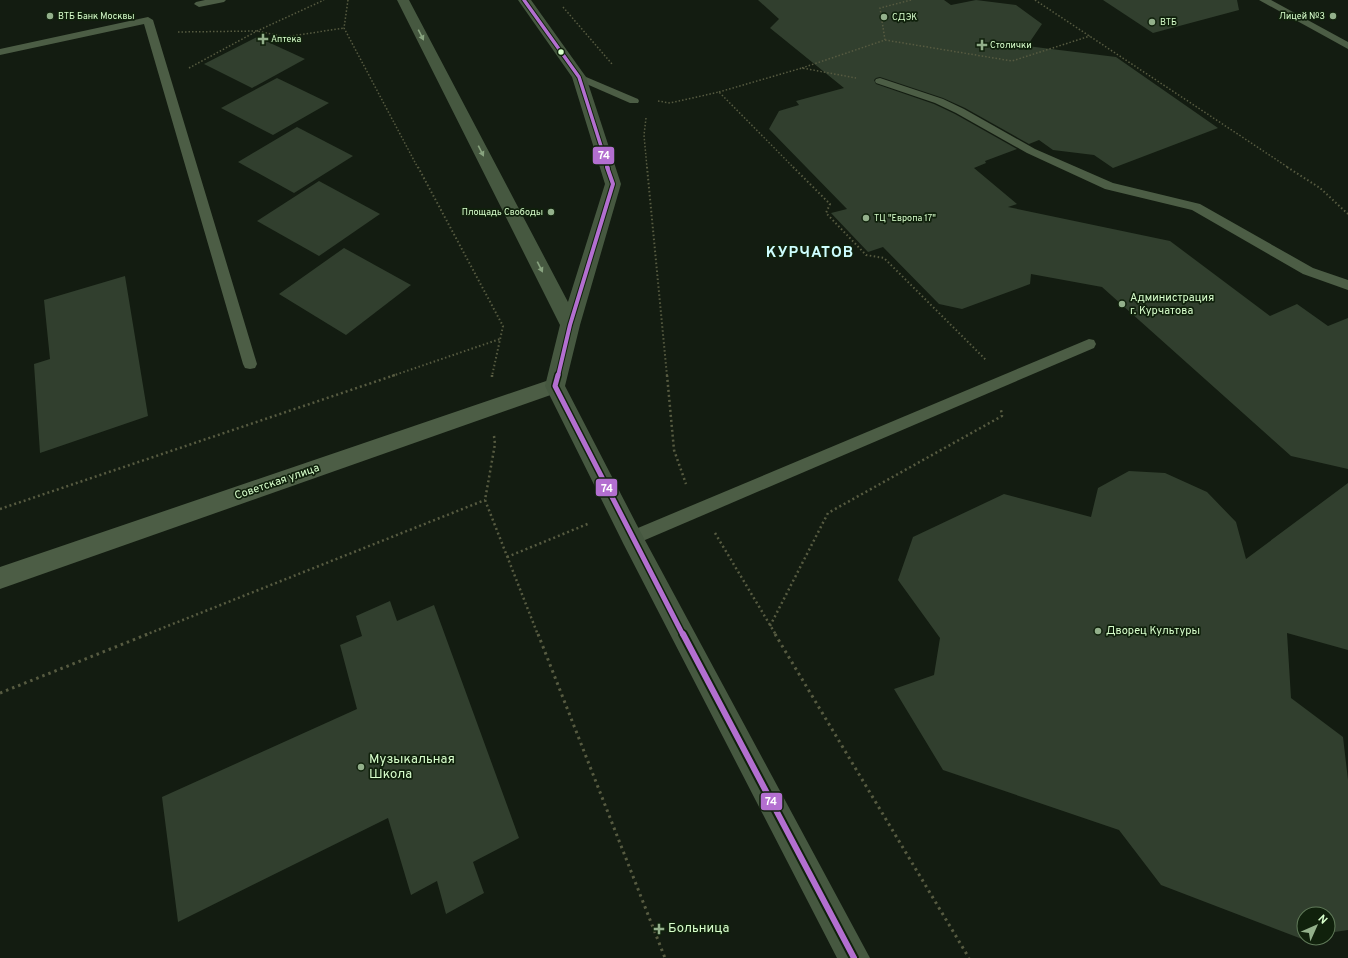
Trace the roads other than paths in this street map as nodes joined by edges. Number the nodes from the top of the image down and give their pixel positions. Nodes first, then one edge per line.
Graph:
1 (221, 0) edge
2 (404, 0) edge
3 (524, 0) edge
4 (1264, 0) edge
5 (199, 4) dead end
6 (1348, 46) edge
7 (0, 52) edge
8 (579, 77) junction
9 (880, 82) road end
10 (634, 101) dead end
11 (1348, 285) edge
12 (570, 325) junction
13 (1089, 344) dead end
14 (250, 364) dead end
15 (555, 386) junction
16 (632, 538) junction
17 (0, 578) edge
18 (854, 958) edge

1 - 5 lane
2 -> 12 main road
3 - 8 main road
4 - 6 lane
7 - 14 lane
8 - 10 lane
8 - 12 main road
9 - 11 lane
12 - 15 main road
13 - 16 lane
15 - 16 main road
15 - 17 street, Советская улица
16 - 18 main road

